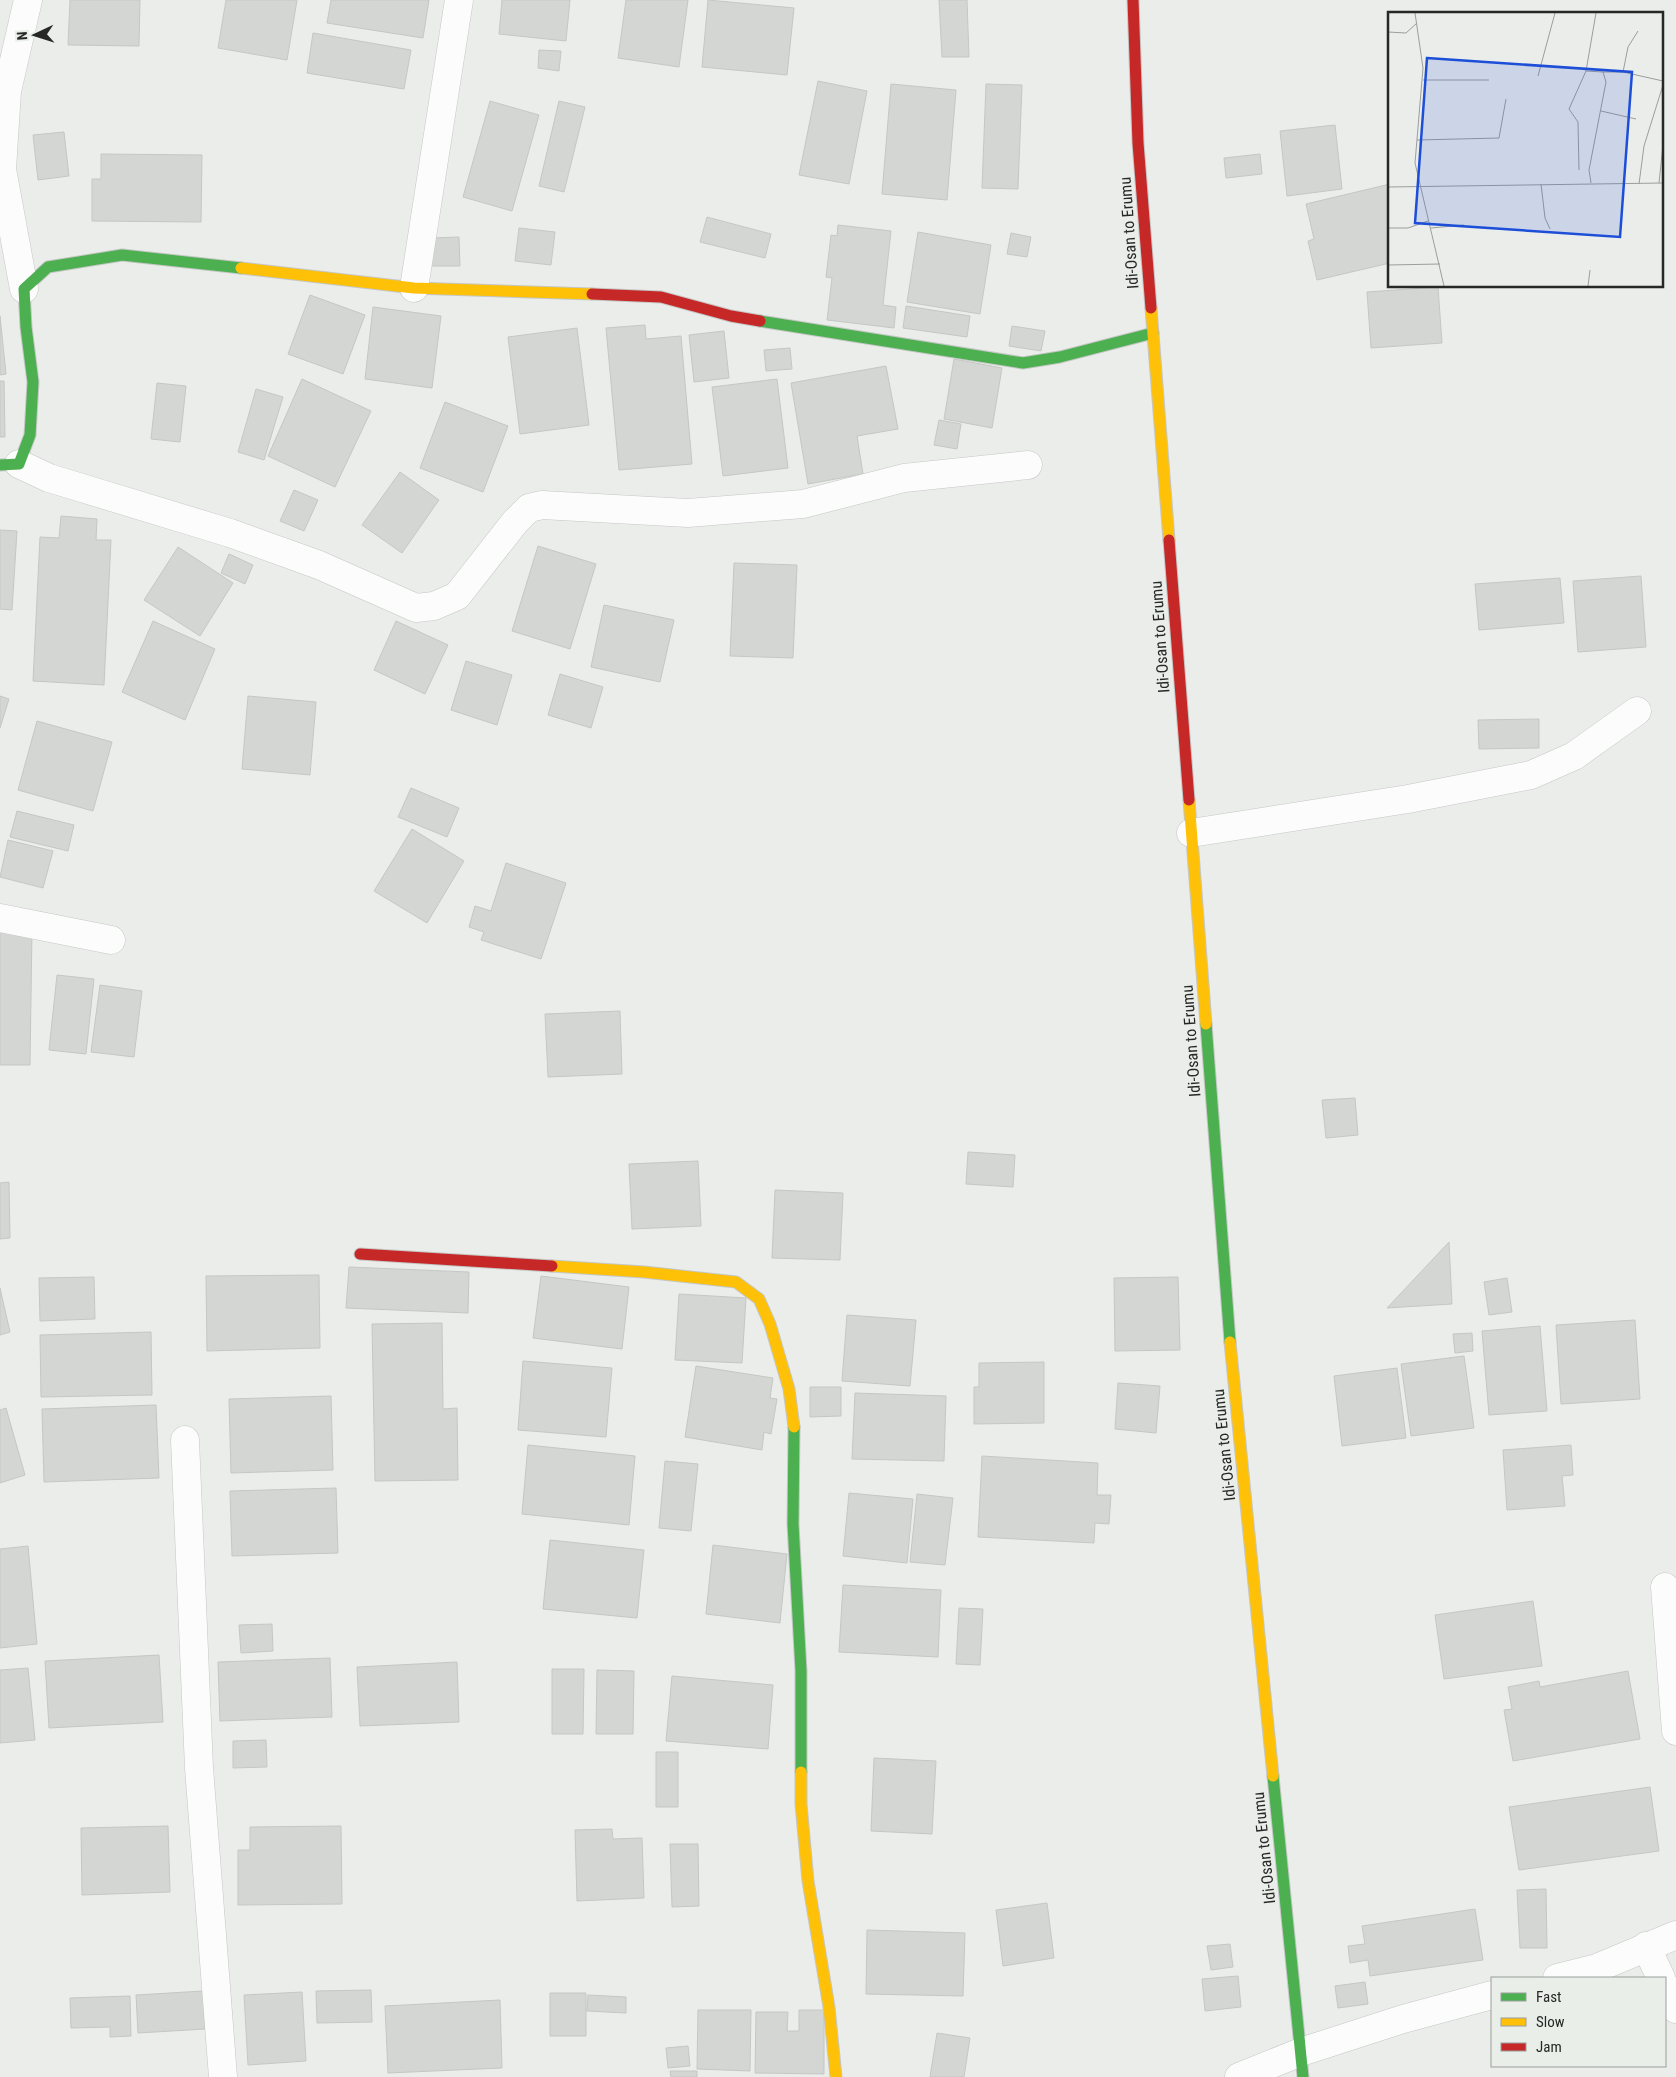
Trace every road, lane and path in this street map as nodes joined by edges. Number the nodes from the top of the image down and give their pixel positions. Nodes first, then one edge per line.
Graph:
1 (28, 0) edge
2 (460, 0) edge
3 (1133, 0) edge
4 (3, 91) edge
5 (414, 288) junction
6 (24, 289) junction
7 (1153, 333) junction
8 (9, 464) edge
9 (1028, 465) dead end
10 (1636, 711) dead end
11 (1191, 834) junction
12 (0, 918) edge
13 (111, 940) dead end
14 (360, 1254) dead end
15 (185, 1440) dead end
16 (1665, 1587) dead end
17 (1676, 1731) edge
18 (1676, 1935) edge
19 (1646, 1946) junction
20 (1561, 1977) edge
21 (1661, 1977) edge
22 (1666, 1988) edge
23 (1491, 1995) edge
24 (1676, 2009) edge
25 (1302, 2065) edge
26 (223, 2077) edge
27 (836, 2077) edge
28 (1239, 2077) edge

1 - 4 street
2 - 5 street
3 - 7 street, Idi-Osan to Erumu
4 - 6 street
5 - 6 street
5 - 7 street
6 - 8 street
7 - 11 street, Idi-Osan to Erumu
8 - 9 street
10 - 11 street
11 - 25 street, Idi-Osan to Erumu
12 - 13 street
14 - 27 street
15 - 26 street
16 - 17 street
18 - 19 street
19 - 20 street
19 - 21 street
22 - 24 street
23 - 25 street
25 - 28 street

